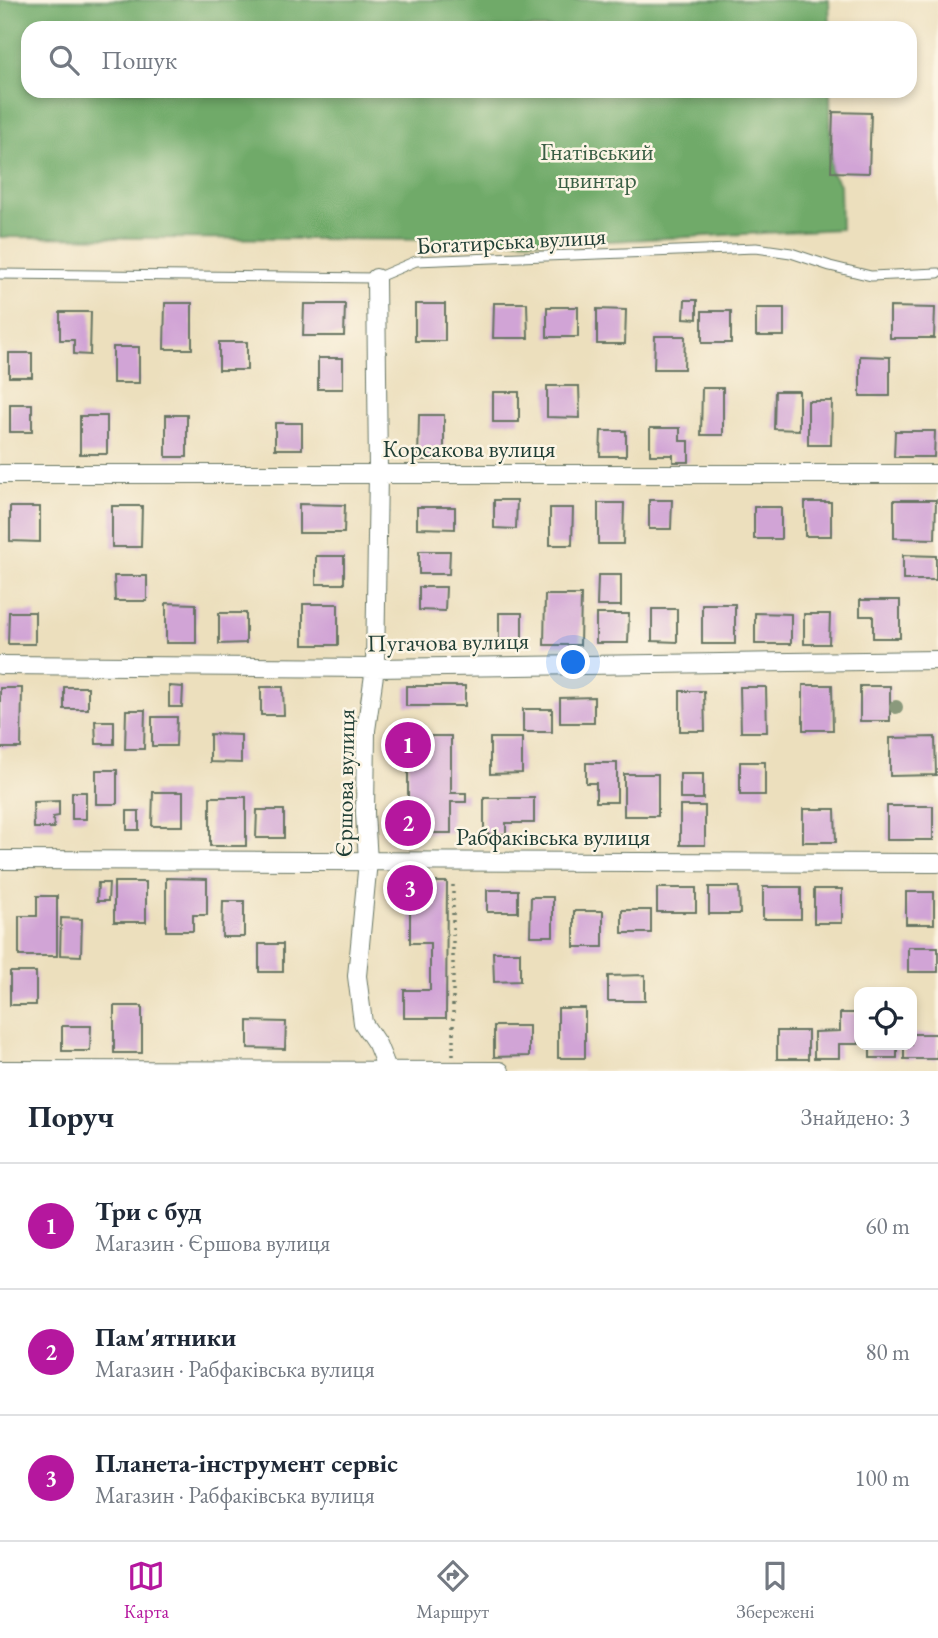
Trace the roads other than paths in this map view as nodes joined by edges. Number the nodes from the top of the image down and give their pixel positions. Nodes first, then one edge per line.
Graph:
1 (0, 274) edge
2 (938, 274) edge
3 (376, 278) junction
4 (378, 473) junction
5 (0, 474) edge
6 (938, 474) edge
7 (938, 660) edge
8 (0, 665) edge
9 (375, 668) junction
10 (0, 860) edge
11 (368, 861) junction
12 (938, 863) edge
13 (0, 1070) edge
14 (388, 1070) edge
15 (452, 1071) edge
16 (500, 1071) edge

1 - 3 lane, Богатирська вулиця
2 - 3 lane, Богатирська вулиця
3 - 4 street, Єршова вулиця
4 - 5 street, Корсакова вулиця
4 - 6 street, Корсакова вулиця
4 - 9 street, Єршова вулиця
7 - 9 street, Пугачова вулиця
8 - 9 street, Пугачова вулиця
9 - 11 street, Єршова вулиця
10 - 11 street, Рабфаківська вулиця
11 - 12 street, Рабфаківська вулиця
11 - 14 street, Єршова вулиця
13 - 14 street
14 - 15 street
15 - 16 street

